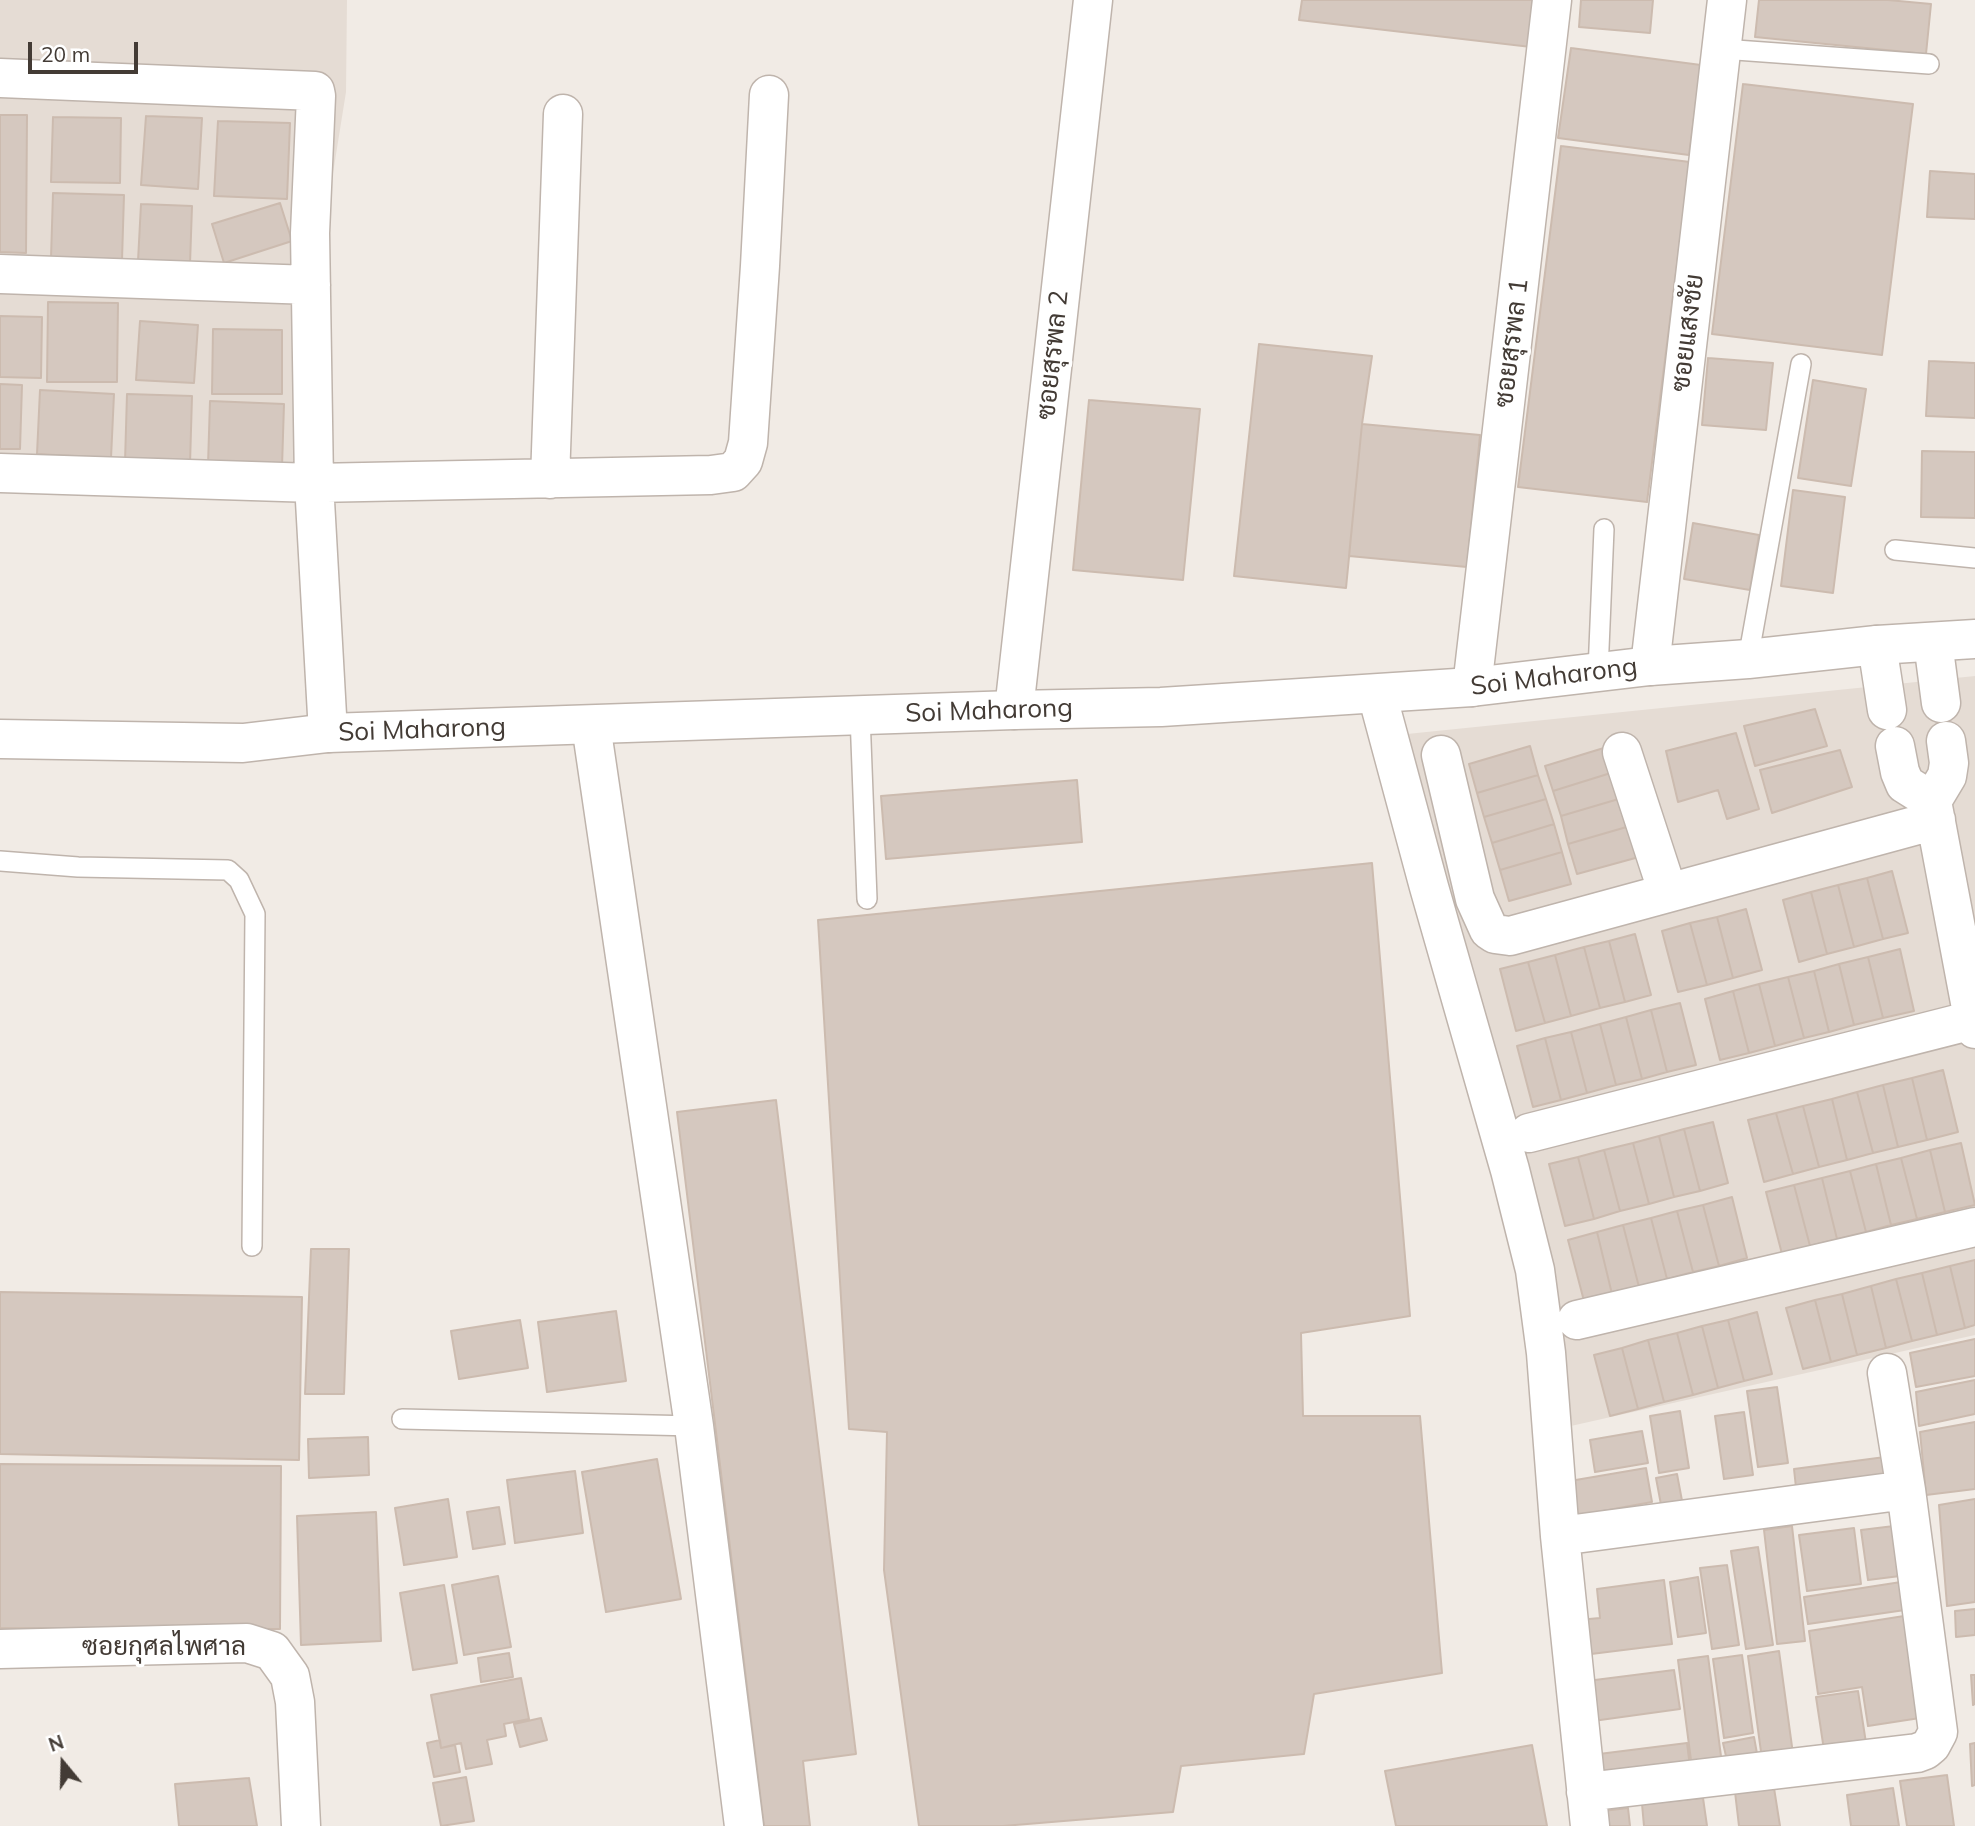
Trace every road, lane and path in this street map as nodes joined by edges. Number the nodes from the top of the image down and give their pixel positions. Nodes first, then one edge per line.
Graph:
1 (1093, 0) edge
2 (1552, 0) edge
3 (1727, 0) edge
4 (1722, 48) junction
5 (1929, 64) dead end
6 (0, 78) edge
7 (769, 94) dead end
8 (562, 114) dead end
9 (0, 274) edge
10 (311, 285) junction
11 (1801, 364) dead end
12 (0, 474) edge
13 (550, 479) junction
14 (314, 483) junction
15 (1604, 529) dead end
16 (1895, 550) dead end
17 (1975, 558) edge
18 (1975, 639) edge
19 (1933, 642) junction
20 (1877, 645) junction
21 (1748, 659) junction
22 (1650, 666) junction
23 (1598, 672) junction
24 (1472, 687) junction
25 (1377, 694) junction
26 (1941, 703) dead end
27 (1014, 710) junction
28 (860, 715) junction
29 (592, 725) junction
30 (328, 733) junction
31 (0, 740) edge
32 (1946, 741) dead end
33 (1622, 752) dead end
34 (1441, 755) dead end
35 (1934, 811) junction
36 (0, 861) edge
37 (1668, 893) junction
38 (867, 899) dead end
39 (1974, 1025) edge
40 (1529, 1133) dead end
41 (1975, 1227) edge
42 (252, 1246) dead end
43 (1577, 1320) dead end
44 (1888, 1373) dead end
45 (402, 1419) dead end
46 (694, 1426) junction
47 (1906, 1490) junction
48 (1560, 1536) junction
49 (0, 1649) edge
50 (1588, 1809) edge
51 (301, 1826) edge
52 (744, 1826) edge

1 - 27 street, ซอยสุรพล 2
2 - 24 street, ซอยสุรพล 1
3 - 4 street, ซอยแสงชัย
4 - 5 lane
4 - 22 street, ซอยแสงชัย
6 - 10 street
7 - 13 street
8 - 13 street
9 - 10 street
10 - 14 street
11 - 21 lane
12 - 14 street
13 - 14 street
14 - 30 street
15 - 23 lane
16 - 17 lane
18 - 19 street, Soi Maharong
19 - 20 street, Soi Maharong
19 - 26 street
20 - 21 street, Soi Maharong
20 - 35 street
21 - 22 street, Soi Maharong
22 - 23 street, Soi Maharong
23 - 24 street, Soi Maharong
24 - 25 street, Soi Maharong
25 - 27 street, Soi Maharong
25 - 48 street
27 - 28 street, Soi Maharong
28 - 29 street, Soi Maharong
28 - 38 lane
29 - 30 street, Soi Maharong
29 - 46 street
30 - 31 street, Soi Maharong
32 - 35 street
33 - 37 street
34 - 37 street
35 - 37 street
35 - 39 street
36 - 42 lane
39 - 40 street
41 - 43 street
44 - 47 street
45 - 46 lane
46 - 52 street
47 - 48 street
47 - 50 street
48 - 50 street
49 - 51 street, ซอยกุศลไพศาล

